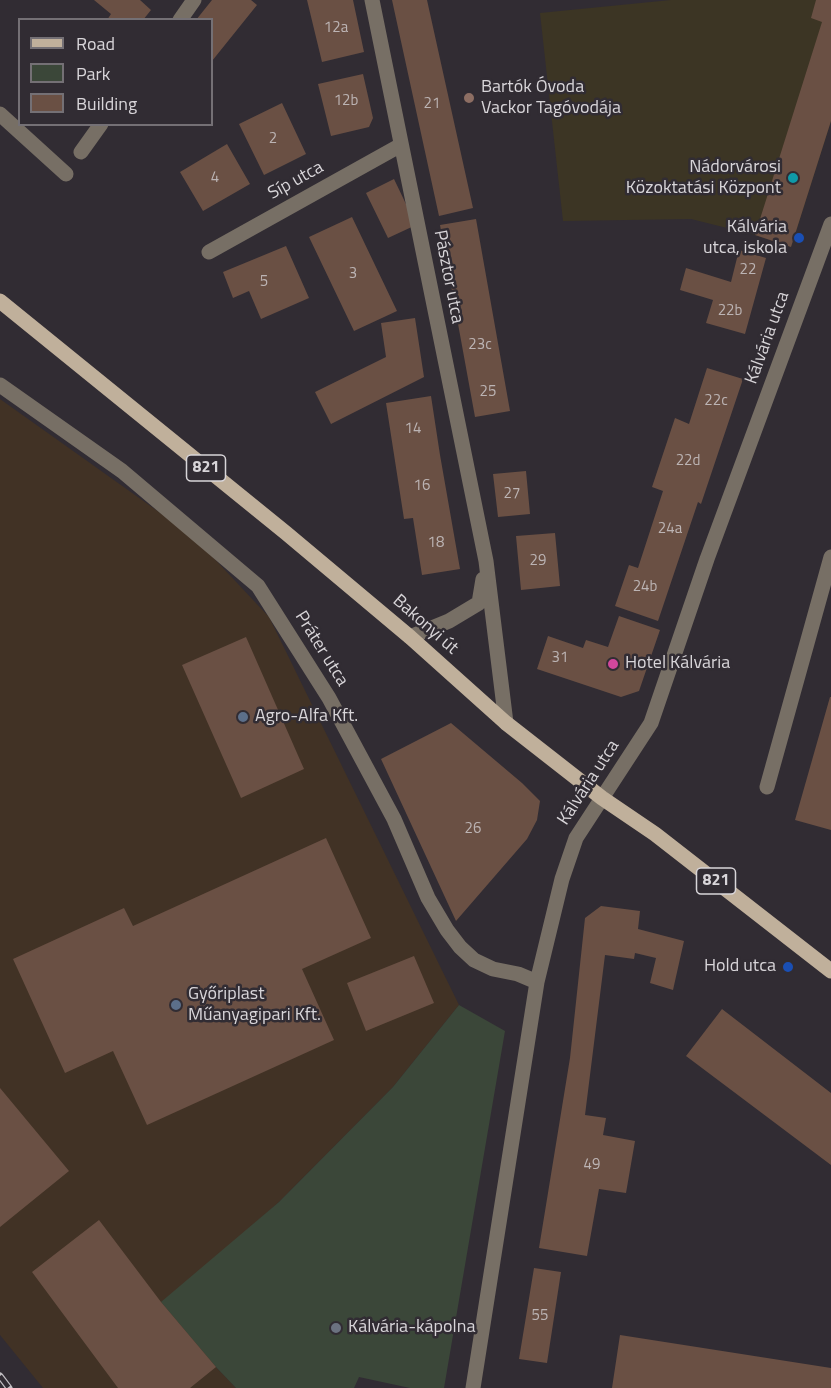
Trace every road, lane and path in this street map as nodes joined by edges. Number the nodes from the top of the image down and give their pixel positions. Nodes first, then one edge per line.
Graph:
1 (194, 0) edge
2 (372, 0) edge
3 (181, 18) edge
4 (0, 114) edge
5 (100, 126) edge
6 (401, 145) junction
7 (81, 152) dead end
8 (66, 174) dead end
9 (831, 224) edge
10 (209, 252) dead end
11 (0, 301) edge
12 (0, 385) edge
13 (831, 557) edge
14 (486, 561) junction
15 (410, 637) junction
16 (506, 723) junction
17 (767, 787) dead end
18 (602, 798) junction
19 (831, 971) edge
20 (537, 982) junction
21 (473, 1388) edge

1 - 3 street
2 - 6 street, Pásztor utca
4 - 8 street
5 - 7 street
6 - 10 street, Síp utca
6 - 14 street, Pásztor utca
9 - 18 street, Kálvária utca
11 - 15 main road, Bakonyi út / 821
12 - 20 street, Práter utca
13 - 17 street
14 - 15 street, Pásztor utca
14 - 16 street, Pásztor utca
15 - 16 main road, Bakonyi út / 821
16 - 18 main road, Bakonyi út / 821
18 - 19 main road, Bakonyi út / 821
18 - 20 street, Kálvária utca
20 - 21 street, Kálvária utca

